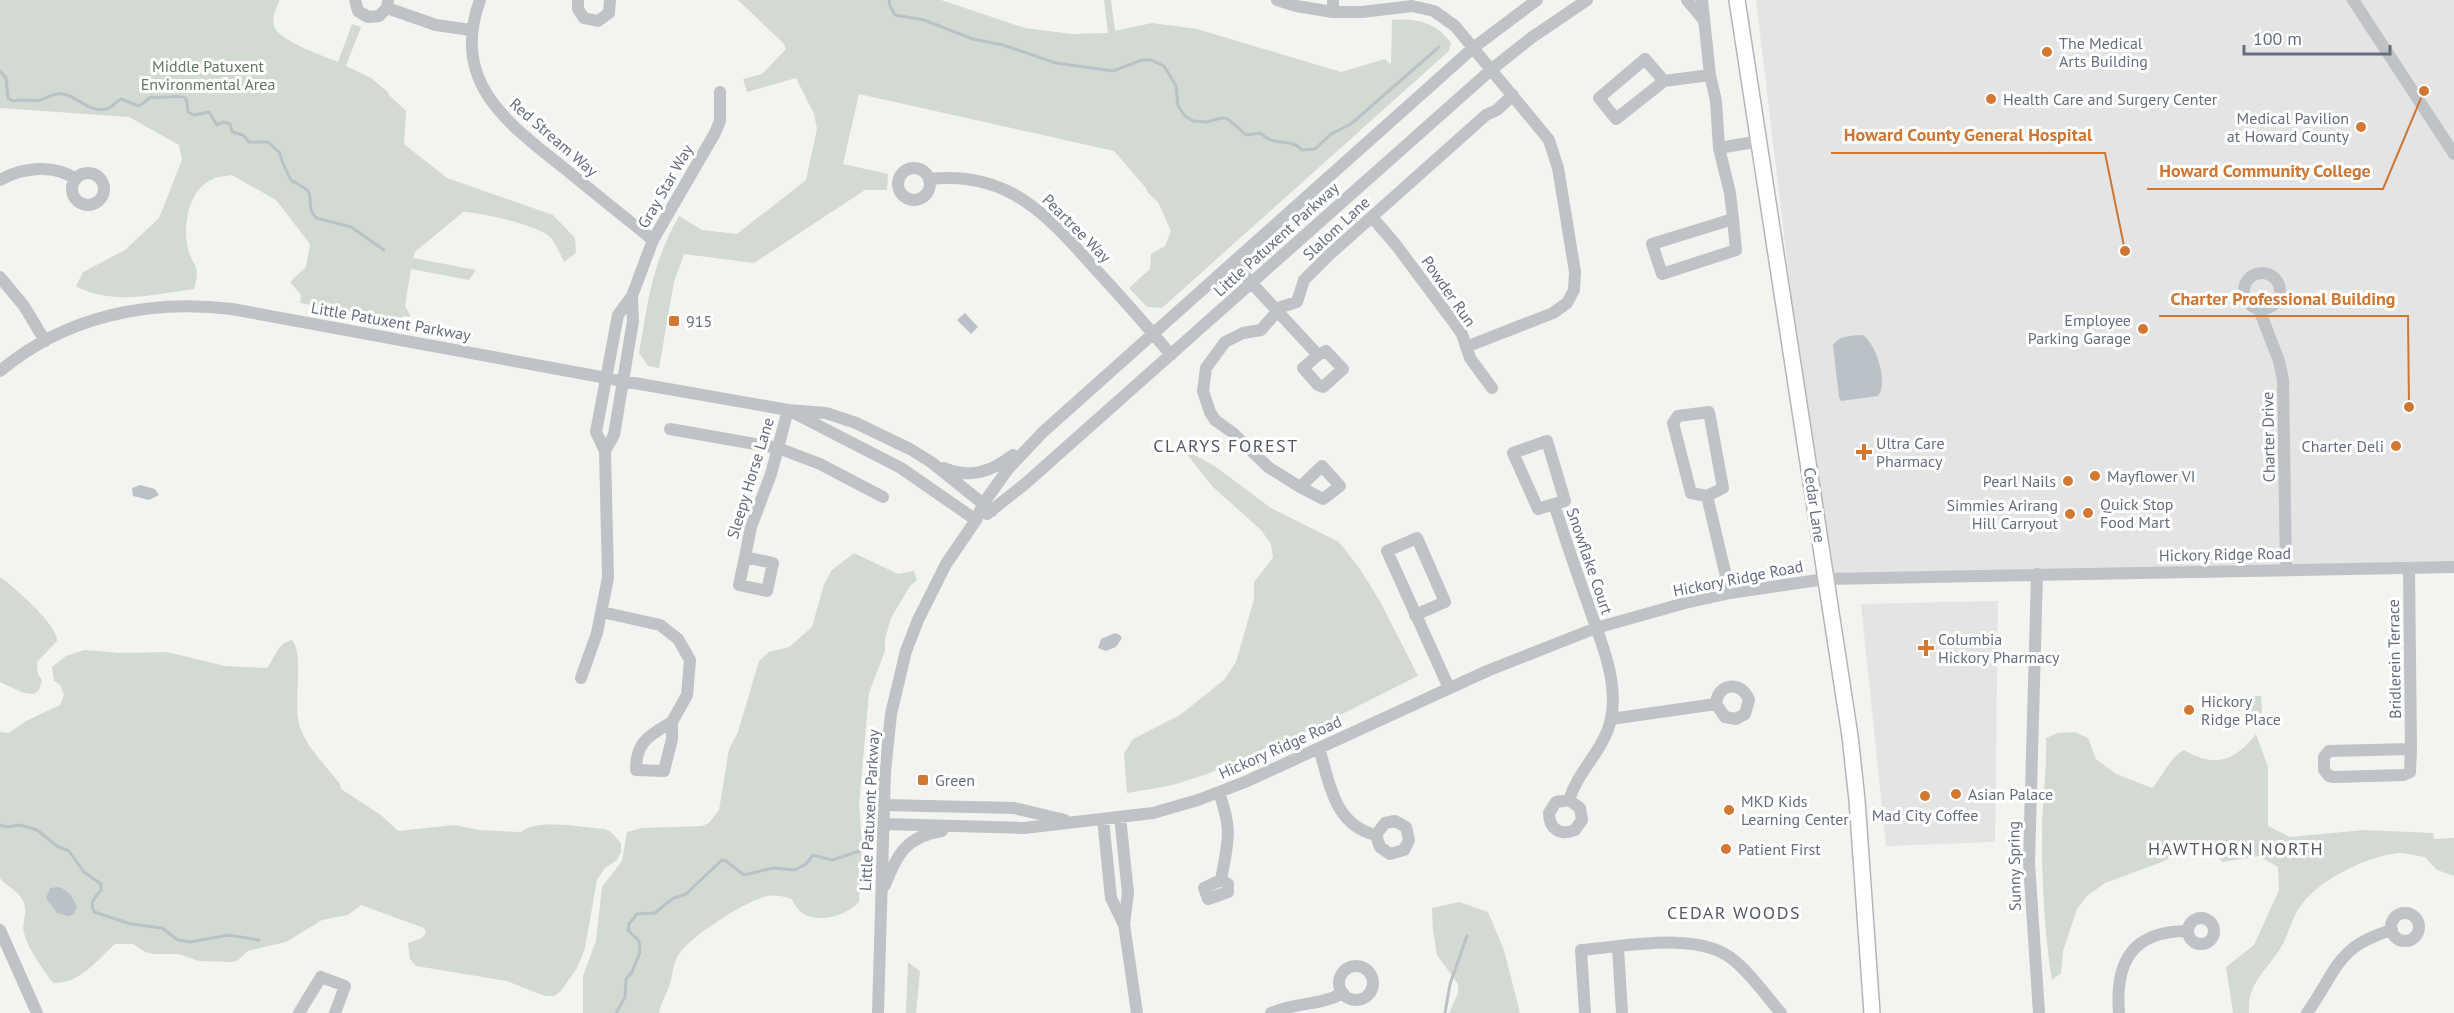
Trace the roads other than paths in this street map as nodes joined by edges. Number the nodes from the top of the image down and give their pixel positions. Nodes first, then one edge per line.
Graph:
1 (355, 0) edge
2 (480, 0) edge
3 (610, 0) edge
4 (1276, 0) edge
5 (1537, 0) edge
6 (1587, 0) edge
7 (1687, 0) edge
8 (1701, 0) edge
9 (1737, 0) edge
10 (2353, 0) edge
11 (575, 1) edge
12 (388, 4) edge
13 (1423, 4) edge
14 (1333, 6) edge
15 (1705, 20) junction
16 (471, 30) junction
17 (1473, 48) junction
18 (1492, 69) junction
19 (1710, 75) junction
20 (1664, 81) junction
21 (720, 92) dead end
22 (1513, 95) junction
23 (1760, 141) junction
24 (1719, 148) junction
25 (2454, 154) edge
26 (76, 179) dead end
27 (930, 179) dead end
28 (0, 180) edge
29 (1372, 217) junction
30 (1733, 219) junction
31 (653, 240) junction
32 (1233, 263) junction
33 (0, 278) edge
34 (1251, 282) junction
35 (632, 296) junction
36 (2259, 309) dead end
37 (1276, 311) junction
38 (1153, 333) junction
39 (45, 341) junction
40 (1466, 347) junction
41 (1171, 355) junction
42 (1318, 355) dead end
43 (0, 371) edge
44 (605, 378) junction
45 (623, 381) junction
46 (1492, 388) dead end
47 (788, 410) junction
48 (670, 429) dead end
49 (1042, 432) junction
50 (778, 448) junction
51 (605, 451) junction
52 (932, 462) junction
53 (1300, 487) dead end
54 (1707, 496) junction
55 (883, 497) dead end
56 (1554, 504) junction
57 (988, 507) junction
58 (976, 520) junction
59 (745, 557) dead end
60 (2454, 567) edge
61 (2409, 568) junction
62 (2286, 569) junction
63 (2037, 574) junction
64 (1825, 579) junction
65 (1730, 593) junction
66 (602, 612) junction
67 (1415, 615) junction
68 (1596, 628) junction
69 (581, 678) dead end
70 (1449, 688) junction
71 (1716, 705) dead end
72 (1611, 718) junction
73 (672, 722) dead end
74 (1319, 748) junction
75 (2411, 749) junction
76 (1219, 793) junction
77 (1569, 800) dead end
78 (884, 805) junction
79 (1120, 817) junction
80 (1103, 819) junction
81 (1069, 821) junction
82 (884, 824) junction
83 (966, 827) junction
84 (1376, 835) dead end
85 (1221, 880) dead end
86 (882, 891) junction
87 (1124, 924) junction
88 (0, 930) edge
89 (2392, 930) dead end
90 (2187, 931) dead end
91 (3, 944) edge
92 (1618, 948) junction
93 (13, 959) junction
94 (0, 965) edge
95 (1343, 993) dead end
96 (37, 1013) edge
97 (299, 1013) edge
98 (336, 1013) edge
99 (878, 1013) edge
100 (1137, 1013) edge
101 (1271, 1013) edge
102 (1585, 1013) edge
103 (1622, 1013) edge
104 (1780, 1013) edge
105 (1872, 1013) edge
106 (2039, 1013) edge
107 (2119, 1013) edge
108 (2307, 1013) edge

1 - 12 street
2 - 16 street, Red Stream Way
3 - 11 street
4 - 14 street
5 - 17 street, Little Patuxent Parkway
6 - 18 street, Little Patuxent Parkway
7 - 15 street
8 - 15 street
9 - 23 main road, Cedar Lane
10 - 25 street
12 - 16 street
13 - 14 street
13 - 17 street
15 - 19 street
16 - 31 street, Red Stream Way
17 - 18 street
17 - 32 street, Little Patuxent Parkway
18 - 22 street
18 - 34 street, Little Patuxent Parkway
19 - 20 street
19 - 24 street
20 - 20 street
21 - 31 street, Gray Star Way
22 - 29 street, Slalom Lane
22 - 40 street
23 - 24 street
23 - 64 main road, Cedar Lane
24 - 30 street
26 - 28 street
27 - 38 street, Peartree Way
29 - 37 street, Slalom Lane
29 - 40 street, Powder Run
30 - 30 street
31 - 35 street, Gray Star Way
32 - 34 street
32 - 38 street, Little Patuxent Parkway
33 - 39 street
34 - 37 street
34 - 41 street, Little Patuxent Parkway
35 - 44 street, Gray Star Way
35 - 45 street, Gray Star Way
36 - 62 street, Charter Drive
37 - 42 street
37 - 53 street, Slalom Lane
38 - 41 street, Peartree Way
38 - 49 street, Little Patuxent Parkway
39 - 43 street, Little Patuxent Parkway
39 - 44 street, Little Patuxent Parkway
40 - 46 street, Powder Run
41 - 57 street, Little Patuxent Parkway
44 - 45 street, Little Patuxent Parkway
44 - 51 street, Gray Star Way
45 - 47 street, Little Patuxent Parkway
45 - 51 street, Gray Star Way
47 - 50 street, Sleepy Horse Lane
47 - 52 street, Little Patuxent Parkway
47 - 58 street, Little Patuxent Parkway
48 - 50 street
49 - 52 street
49 - 57 street, Little Patuxent Parkway
50 - 55 street
50 - 59 street, Sleepy Horse Lane
51 - 66 street
52 - 57 street, Little Patuxent Parkway
54 - 54 street
54 - 65 street
56 - 56 street, Snowflake Court
56 - 68 street, Snowflake Court
57 - 58 street, Little Patuxent Parkway
58 - 78 street, Little Patuxent Parkway
60 - 61 street, Hickory Ridge Road
61 - 62 street, Hickory Ridge Road
61 - 75 street, Bridlerein Terrace
62 - 63 street, Hickory Ridge Road
63 - 64 street, Hickory Ridge Road
63 - 106 street, Sunny Spring
64 - 65 street, Hickory Ridge Road
64 - 105 main road, Cedar Lane
65 - 68 street, Hickory Ridge Road
66 - 69 street
66 - 73 street
67 - 67 street
67 - 70 street
68 - 70 street, Hickory Ridge Road
68 - 72 street, Snowflake Court
70 - 74 street, Hickory Ridge Road
71 - 72 street
72 - 77 street, Snowflake Court
74 - 76 street, Hickory Ridge Road
74 - 84 street
75 - 75 street, Bridlerein Terrace
76 - 79 street, Hickory Ridge Road
76 - 85 street
78 - 81 street, Hickory Ridge Road
78 - 82 street, Little Patuxent Parkway
79 - 80 street, Hickory Ridge Road
79 - 87 street
80 - 81 street, Hickory Ridge Road
80 - 87 street
81 - 83 street, Hickory Ridge Road
82 - 83 street, Hickory Ridge Road
82 - 86 street, Little Patuxent Parkway
83 - 86 street
86 - 99 street, Little Patuxent Parkway
87 - 100 street
88 - 91 street
89 - 108 street
90 - 107 street
91 - 93 street
92 - 102 street
92 - 103 street
92 - 104 street
93 - 94 street
93 - 96 street
95 - 101 street
97 - 98 street

